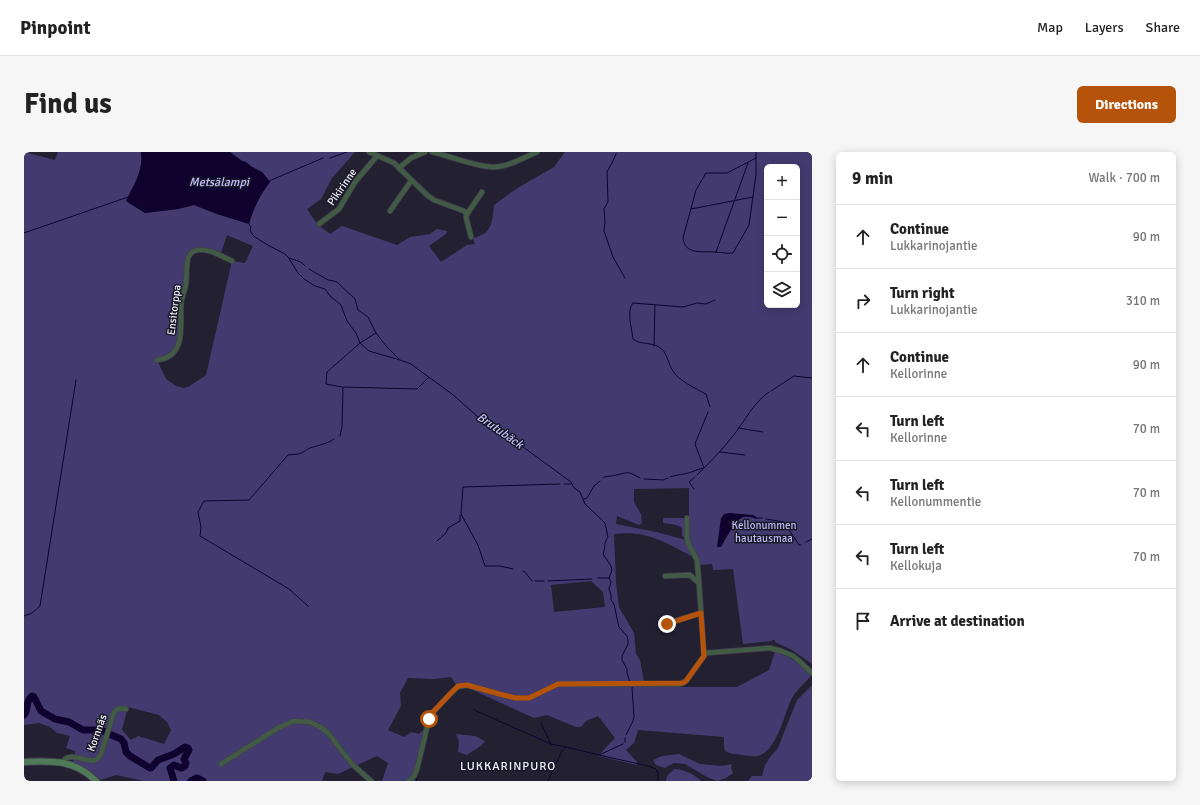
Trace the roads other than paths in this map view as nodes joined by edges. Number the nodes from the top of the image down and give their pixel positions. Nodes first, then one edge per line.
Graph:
1 (369, 152) edge
2 (424, 152) edge
3 (432, 152) edge
4 (537, 152) edge
5 (377, 156) junction
6 (399, 168) junction
7 (411, 181) junction
8 (482, 192) dead end
9 (390, 211) dead end
10 (466, 214) junction
11 (319, 224) dead end
12 (471, 237) dead end
13 (232, 261) dead end
14 (157, 360) dead end
15 (687, 518) dead end
16 (665, 576) dead end
17 (699, 583) junction
18 (701, 613) junction
19 (665, 624) dead end
20 (705, 653) junction
21 (812, 673) edge
22 (126, 709) dead end
23 (24, 762) edge
24 (63, 762) junction
25 (221, 764) dead end
26 (96, 781) edge
27 (371, 781) edge
28 (409, 781) edge

1 - 5 street
2 - 6 street
3 - 4 street
5 - 6 street
5 - 11 street, Pikirinne
6 - 7 street
7 - 9 street
7 - 10 street
8 - 10 street
10 - 12 street
13 - 14 street, Ensitorppa
15 - 17 street
16 - 17 street
17 - 18 street
18 - 19 street
18 - 20 street
20 - 21 street
20 - 28 street
22 - 24 street, Kornnäs
23 - 24 main road
24 - 26 main road
25 - 27 street

